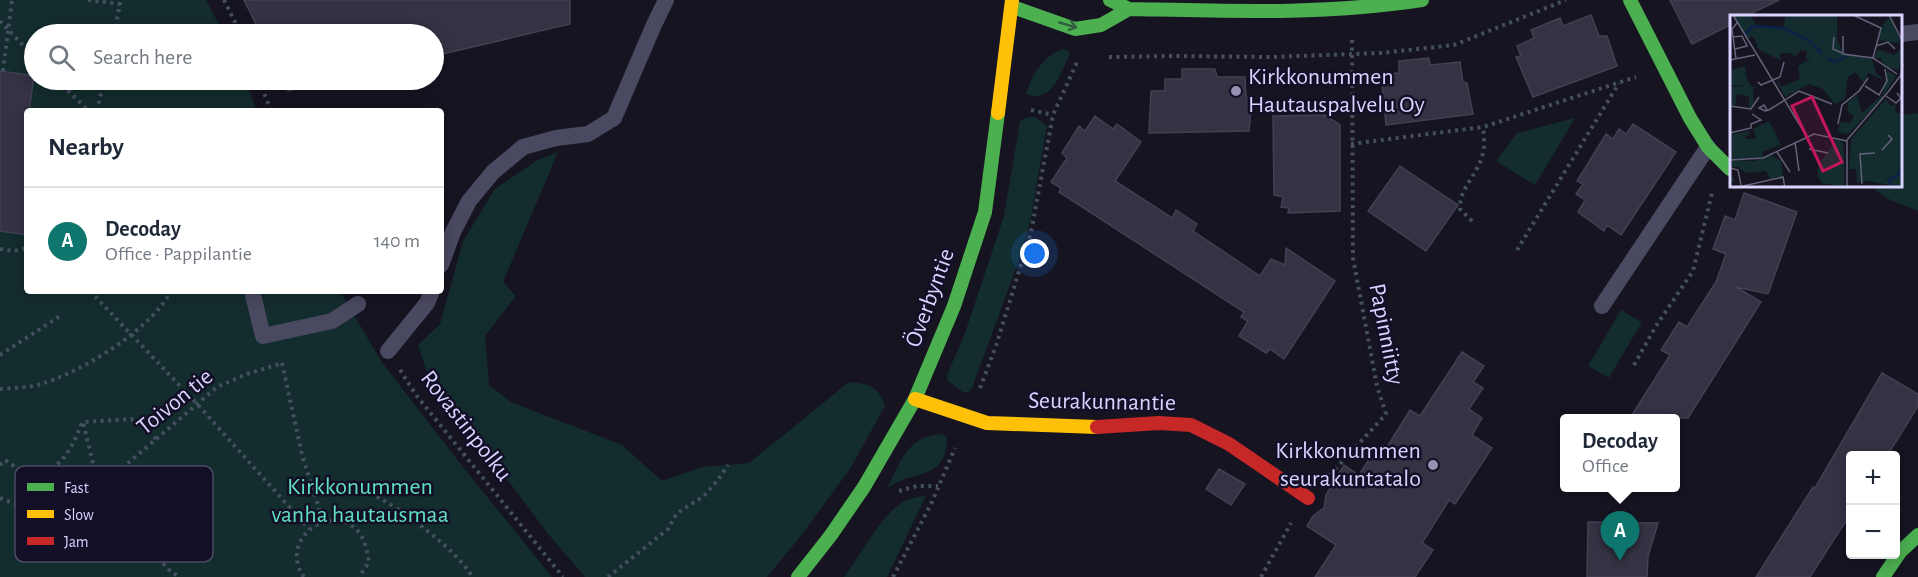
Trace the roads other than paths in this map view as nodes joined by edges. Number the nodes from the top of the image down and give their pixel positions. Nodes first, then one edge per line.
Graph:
1 (666, 0) edge
2 (1042, 0) edge
3 (1110, 0) edge
4 (1422, 0) edge
5 (1630, 0) edge
6 (1013, 3) edge
7 (1129, 9) junction
8 (1918, 32) edge
9 (1903, 34) edge
10 (1708, 147) junction
11 (1730, 169) road end
12 (444, 257) edge
13 (253, 294) edge
14 (431, 294) edge
15 (358, 304) dead end
16 (1602, 306) dead end
17 (388, 351) road end
18 (915, 399) junction
19 (1308, 498) road end
20 (1918, 536) edge
21 (798, 577) edge
22 (1883, 577) edge

1 - 12 lane
2 - 6 street
3 - 7 street
4 - 7 street
5 - 10 street
6 -> 7 street
6 - 18 street, Överbyntie
8 - 9 lane
10 - 11 street
10 - 16 lane
13 - 15 lane
14 - 17 lane
18 - 19 street, Seurakunnantie
18 - 21 street, Överbyntie
20 - 22 street

